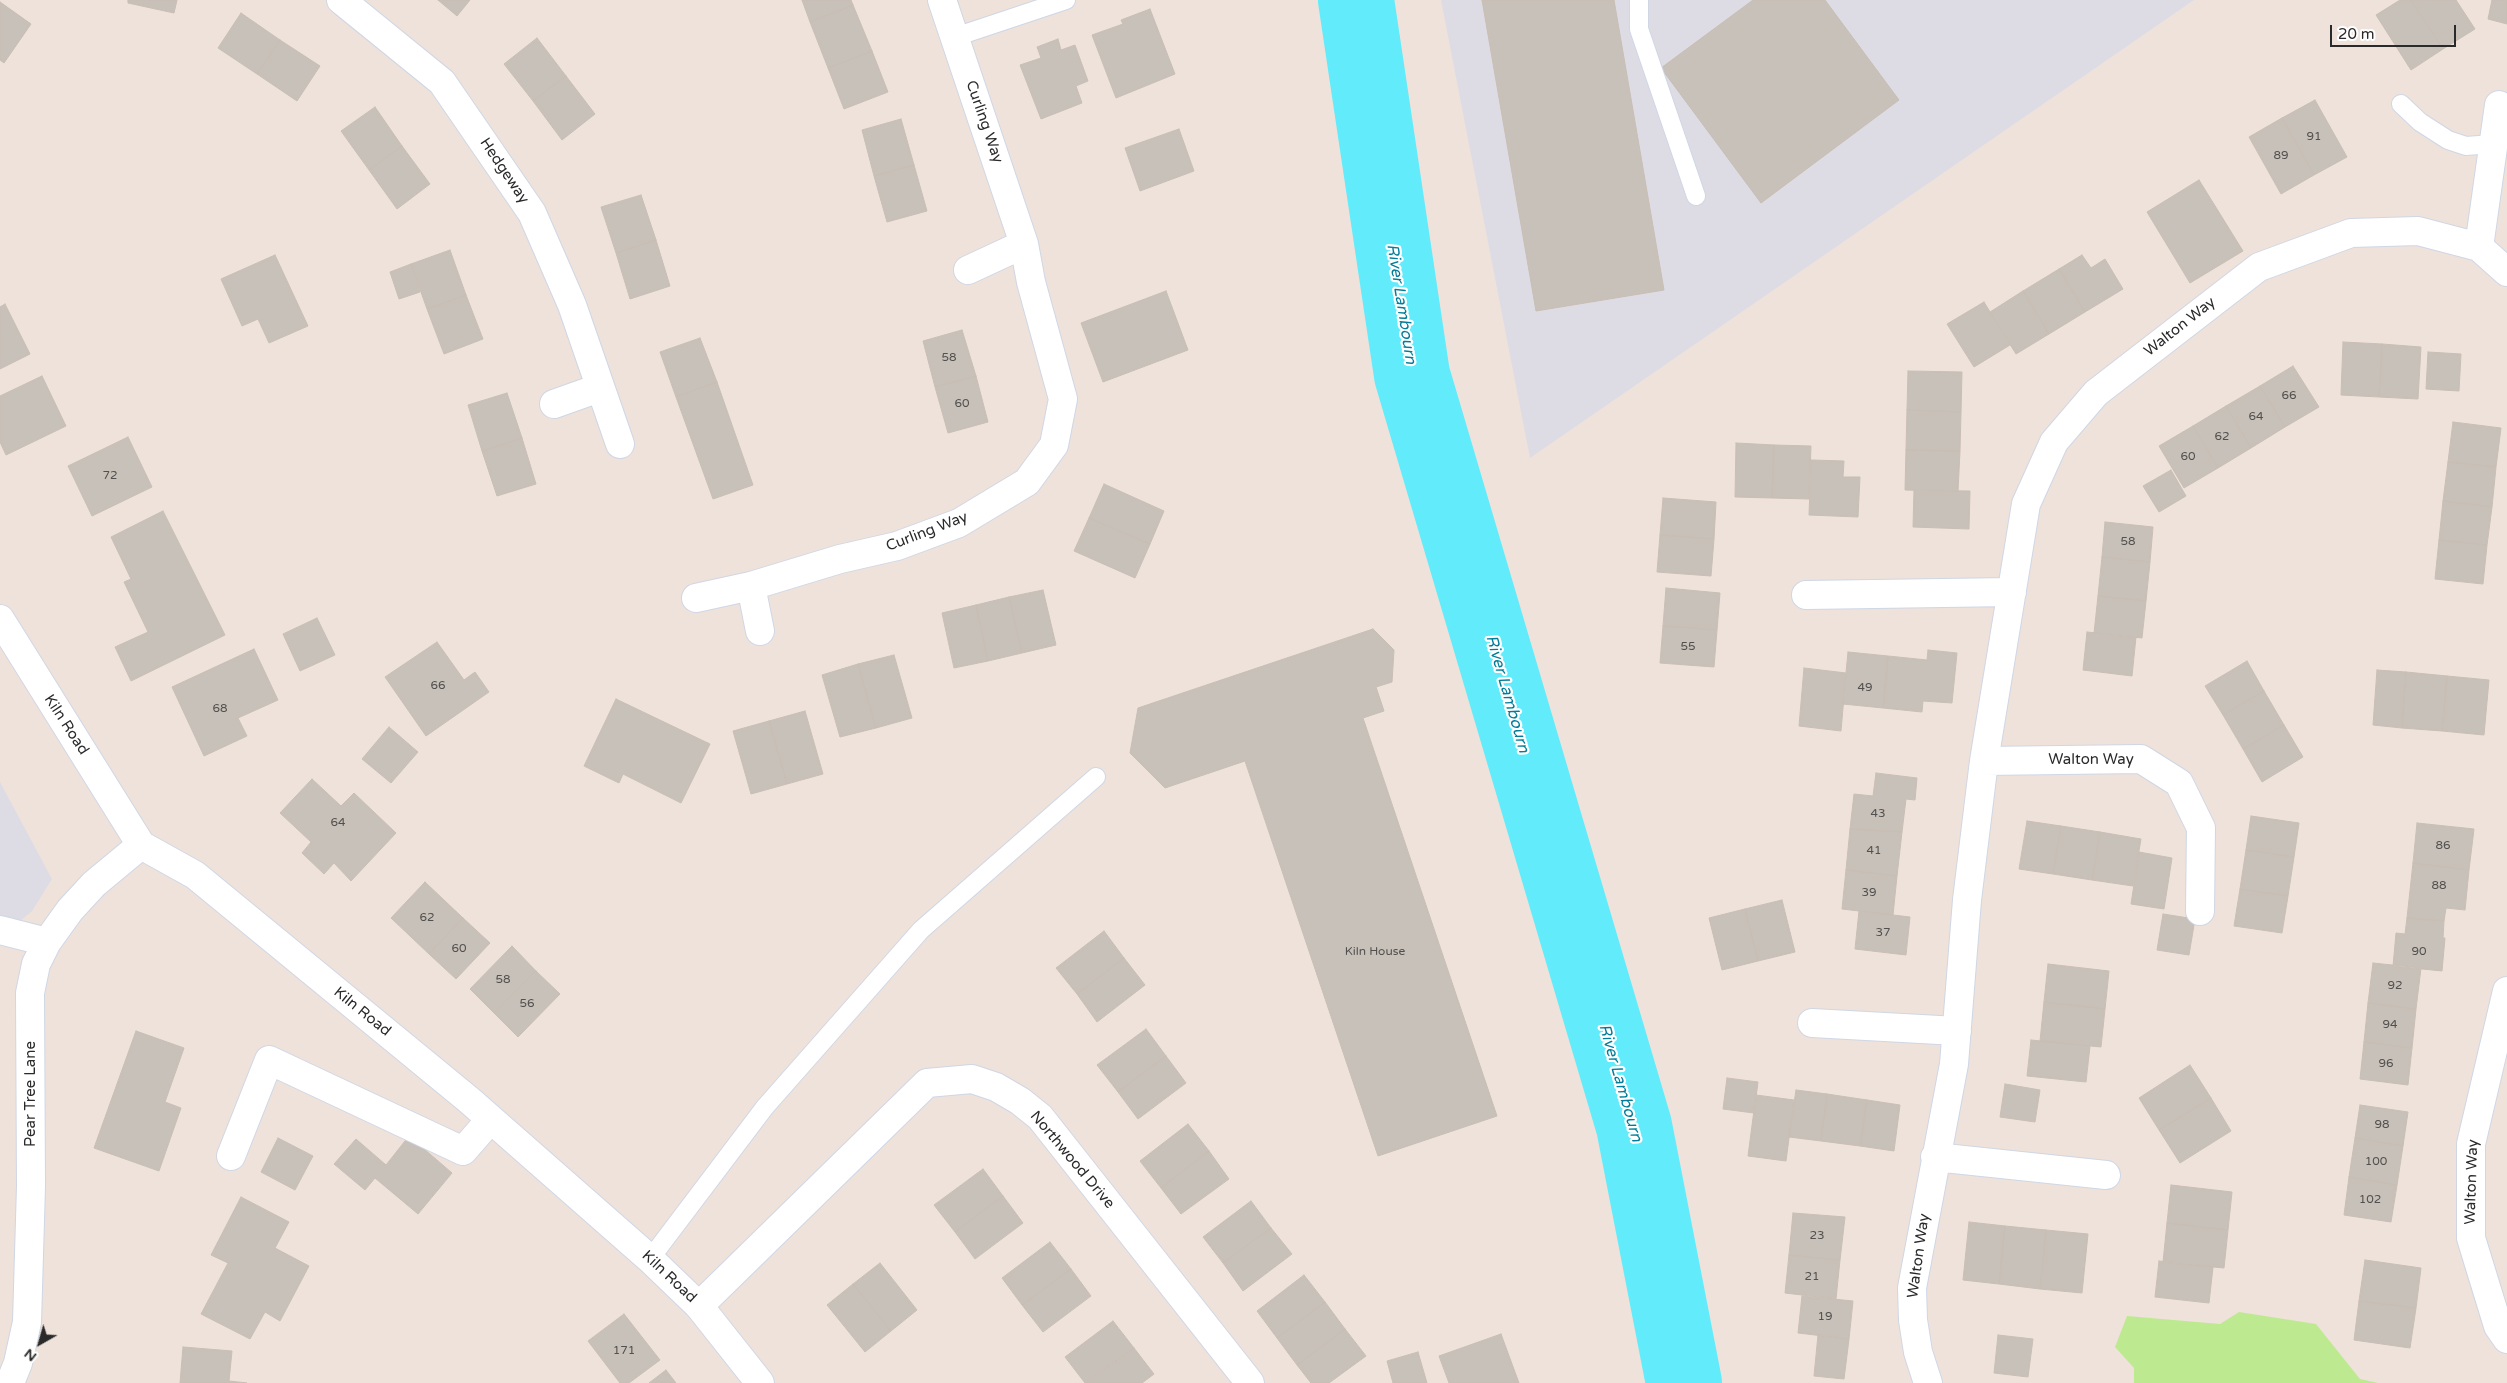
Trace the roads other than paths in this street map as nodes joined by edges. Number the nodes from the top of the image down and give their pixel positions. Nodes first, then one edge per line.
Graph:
1 (341, 0) edge
2 (942, 0) edge
3 (1066, 0) edge
4 (1639, 0) edge
5 (956, 37) junction
6 (2401, 104) dead end
7 (2499, 105) dead end
8 (2493, 144) junction
9 (1696, 196) dead end
10 (1024, 244) junction
11 (2479, 247) junction
12 (968, 270) dead end
13 (2507, 272) edge
14 (599, 388) junction
15 (554, 404) dead end
16 (620, 444) dead end
17 (751, 586) junction
18 (2012, 592) junction
19 (1806, 595) dead end
20 (696, 598) dead end
21 (0, 618) edge
22 (760, 631) dead end
23 (1984, 761) junction
24 (1096, 777) dead end
25 (141, 845) junction
26 (2200, 911) dead end
27 (0, 930) edge
28 (47, 942) junction
29 (2507, 991) edge
30 (1812, 1023) dead end
31 (1957, 1031) junction
32 (490, 1120) junction
33 (231, 1156) dead end
34 (1935, 1157) junction
35 (2106, 1175) dead end
36 (650, 1259) junction
37 (699, 1306) junction
38 (2507, 1339) edge
39 (10, 1383) edge
40 (760, 1383) edge
41 (1250, 1383) edge
42 (1928, 1383) edge

1 - 14 street, Hedgeway
2 - 5 street, Curling Way
3 - 5 lane
4 - 9 lane
5 - 10 street, Curling Way
6 - 8 lane
7 - 8 street
8 - 11 street
10 - 12 street
10 - 17 street, Curling Way
11 - 13 street, Walton Way
11 - 18 street, Walton Way
14 - 15 street
14 - 16 street, Hedgeway
17 - 20 street, Curling Way
17 - 22 street
18 - 19 street
18 - 23 street, Walton Way
21 - 25 street, Kiln Road
23 - 26 street, Walton Way
23 - 31 street, Walton Way
24 - 36 lane
25 - 28 street, Pear Tree Lane
25 - 32 street, Kiln Road
27 - 28 street
28 - 39 street, Pear Tree Lane
29 - 38 street, Walton Way
30 - 31 street
31 - 34 street, Walton Way
32 - 33 street
32 - 36 street, Kiln Road
34 - 35 street
34 - 42 street, Walton Way
36 - 37 street, Kiln Road
37 - 40 street, Kiln Road
37 - 41 street, Northwood Drive

